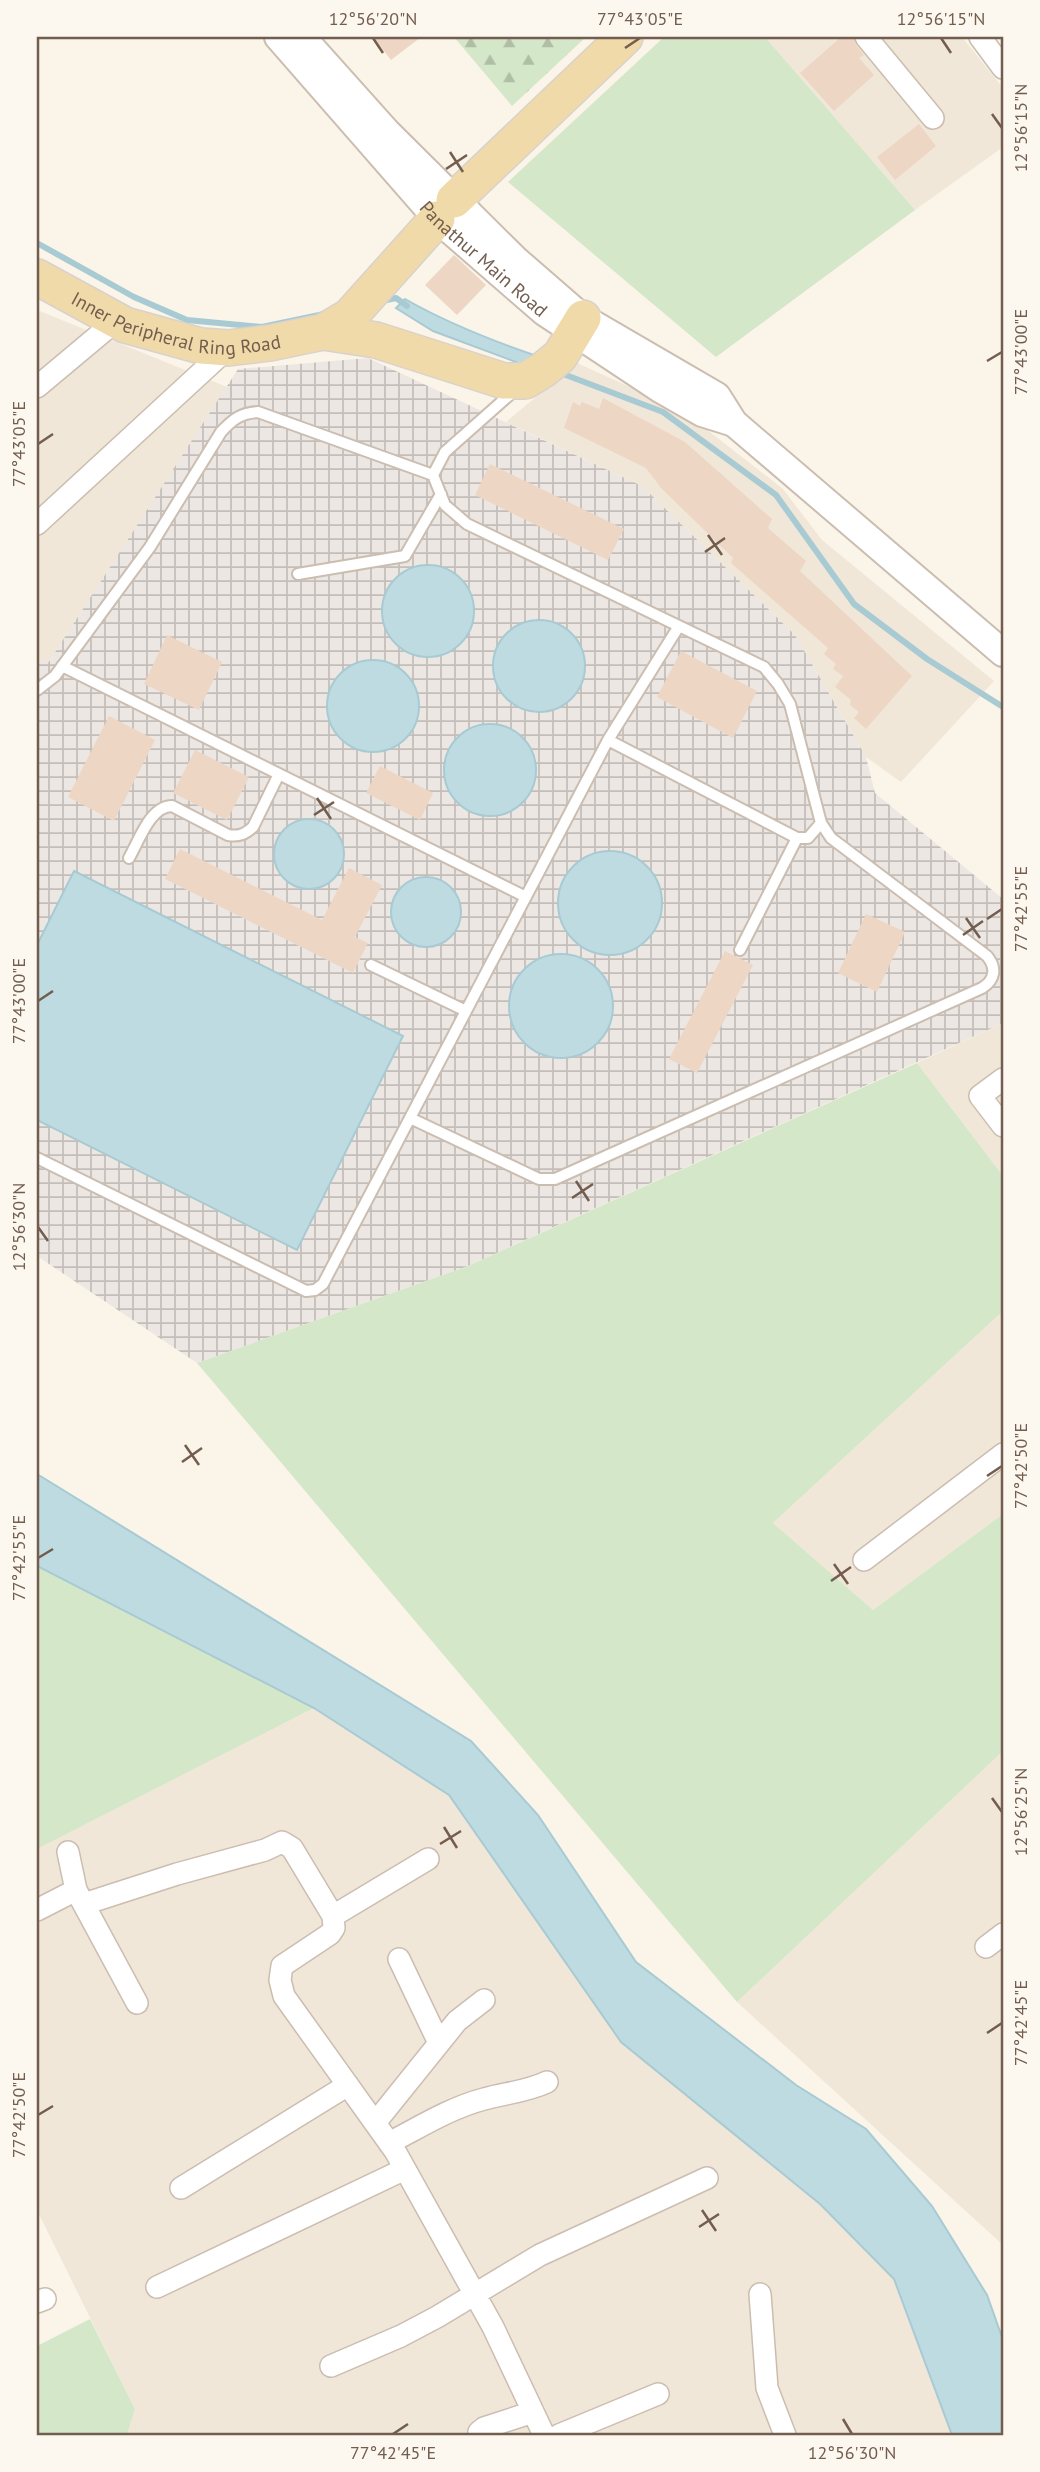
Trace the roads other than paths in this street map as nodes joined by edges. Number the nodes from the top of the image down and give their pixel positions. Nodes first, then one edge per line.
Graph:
1 (278, 37) edge
2 (302, 37) edge
3 (625, 37) edge
4 (866, 37) edge
5 (980, 37) edge
6 (1003, 68) edge
7 (933, 118) dead end
8 (445, 210) junction
9 (37, 277) edge
10 (347, 315) junction
11 (117, 320) junction
12 (228, 348) junction
13 (557, 352) junction
14 (37, 387) edge
15 (433, 475) junction
16 (441, 494) junction
17 (37, 524) edge
18 (298, 574) dead end
19 (680, 626) junction
20 (1003, 653) edge
21 (62, 666) junction
22 (37, 690) edge
23 (608, 740) junction
24 (279, 774) junction
25 (821, 823) junction
26 (797, 838) junction
27 (129, 858) dead end
28 (526, 897) junction
29 (740, 950) dead end
30 (371, 965) dead end
31 (466, 1011) junction
32 (1003, 1079) edge
33 (410, 1118) junction
34 (1003, 1126) edge
35 (37, 1158) edge
36 (1003, 1454) edge
37 (864, 1560) dead end
38 (68, 1852) dead end
39 (428, 1859) dead end
40 (80, 1897) junction
41 (37, 1910) edge
42 (333, 1916) junction
43 (1003, 1934) edge
44 (986, 1947) dead end
45 (400, 1959) dead end
46 (484, 2000) dead end
47 (137, 2003) dead end
48 (439, 2043) junction
49 (547, 2082) dead end
50 (348, 2085) junction
51 (375, 2123) junction
52 (389, 2143) junction
53 (405, 2169) junction
54 (707, 2178) dead end
55 (181, 2188) dead end
56 (157, 2287) dead end
57 (475, 2294) junction
58 (760, 2294) dead end
59 (331, 2366) dead end
60 (658, 2394) dead end
61 (533, 2412) junction
62 (480, 2435) edge
63 (544, 2435) edge
64 (559, 2435) edge
65 (785, 2435) edge

1 - 8 street, Panathur Main Road
2 - 8 street, Panathur Main Road
3 - 8 main road
4 - 7 street
5 - 6 street
8 - 10 main road
8 - 13 street, Panathur Main Road
9 - 11 main road, Inner Peripheral Ring Road
10 - 12 main road, Inner Peripheral Ring Road
10 - 13 main road, Inner Peripheral Ring Road
11 - 12 main road, Inner Peripheral Ring Road
11 - 14 street
12 - 17 street
13 - 15 lane
13 - 20 street, Panathur Main Road
15 - 16 lane
15 - 21 lane
16 - 18 lane
16 - 19 lane
19 - 23 lane
19 - 25 lane
21 - 22 lane
21 - 24 lane
23 - 26 lane
23 - 28 lane
24 - 27 lane
24 - 28 lane
25 - 26 lane
25 - 33 lane
26 - 29 lane
28 - 31 lane
30 - 31 lane
31 - 33 lane
32 - 34 street
33 - 35 lane
36 - 37 street
38 - 40 street
39 - 42 street
40 - 41 street
40 - 42 street
40 - 47 street
42 - 50 street
43 - 44 street
45 - 48 street
46 - 48 street
48 - 51 street
49 - 52 street
50 - 51 street
50 - 55 street
51 - 52 street
52 - 53 street
53 - 56 street
53 - 57 street
54 - 57 street
57 - 59 street
57 - 61 street
58 - 65 street
60 - 64 street
61 - 62 street
61 - 63 street

